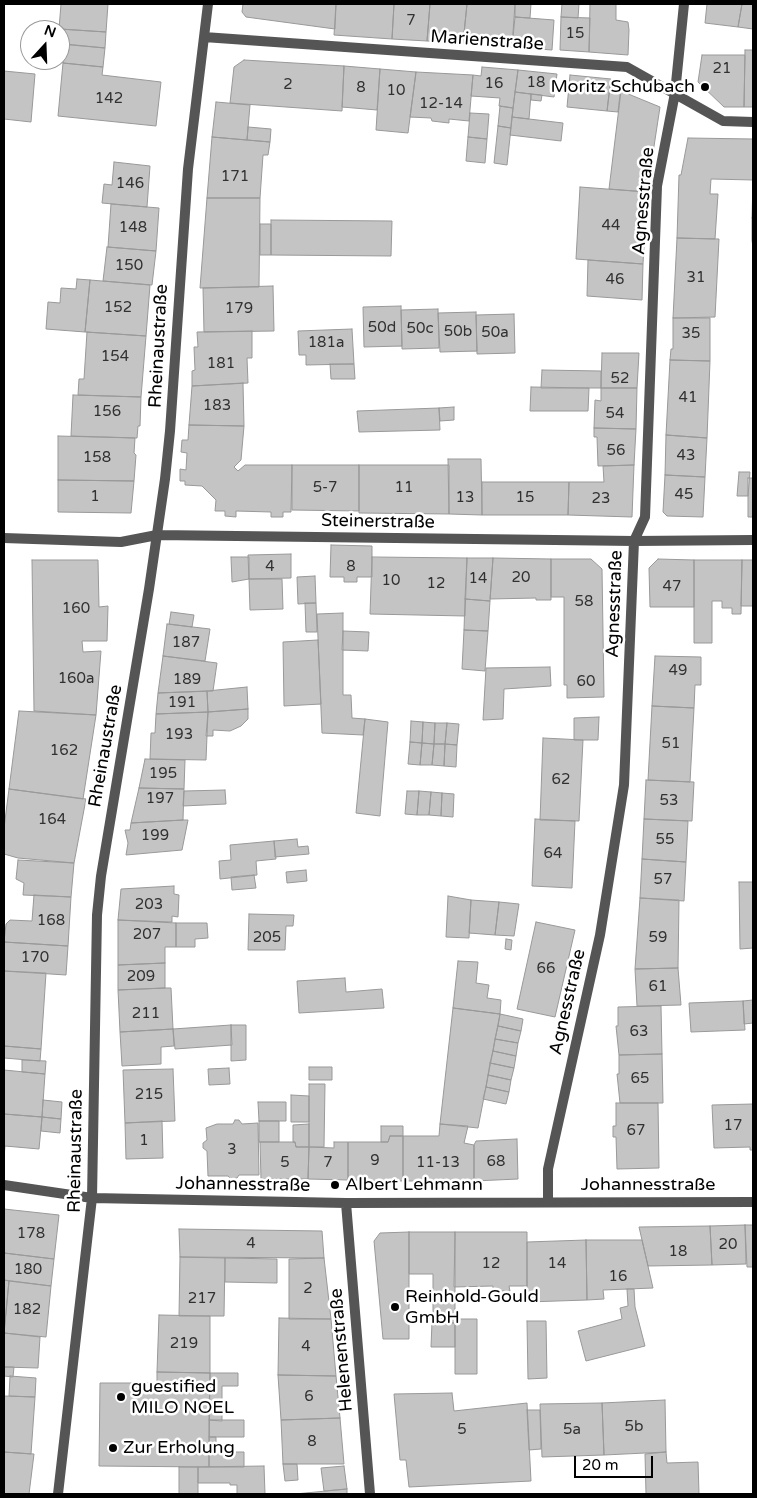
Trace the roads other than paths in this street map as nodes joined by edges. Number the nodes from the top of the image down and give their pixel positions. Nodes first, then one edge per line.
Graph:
1 (208, 4) edge
2 (684, 4) edge
3 (204, 37) junction
4 (674, 93) junction
5 (753, 122) edge
6 (157, 535) junction
7 (4, 538) edge
8 (753, 540) edge
9 (634, 541) junction
10 (4, 1185) edge
11 (92, 1198) junction
12 (548, 1202) junction
13 (753, 1202) edge
14 (346, 1203) junction
15 (58, 1494) edge
16 (370, 1494) edge

1 - 3 street, Rheinaustraße
2 - 4 street, Agnesstraße
3 - 4 street, Marienstraße
3 - 6 street, Rheinaustraße
4 - 5 street, Marienstraße
4 - 9 street, Agnesstraße
6 - 7 street, Steinerstraße
6 - 9 street, Steinerstraße
6 - 11 street, Rheinaustraße
8 - 9 street, Steinerstraße
9 - 12 street, Agnesstraße
10 - 11 street, Johannesstraße
11 - 14 street, Johannesstraße
11 - 15 street, Rheinaustraße
12 - 13 street, Johannesstraße
12 - 14 street, Johannesstraße
14 - 16 street, Helenenstraße

